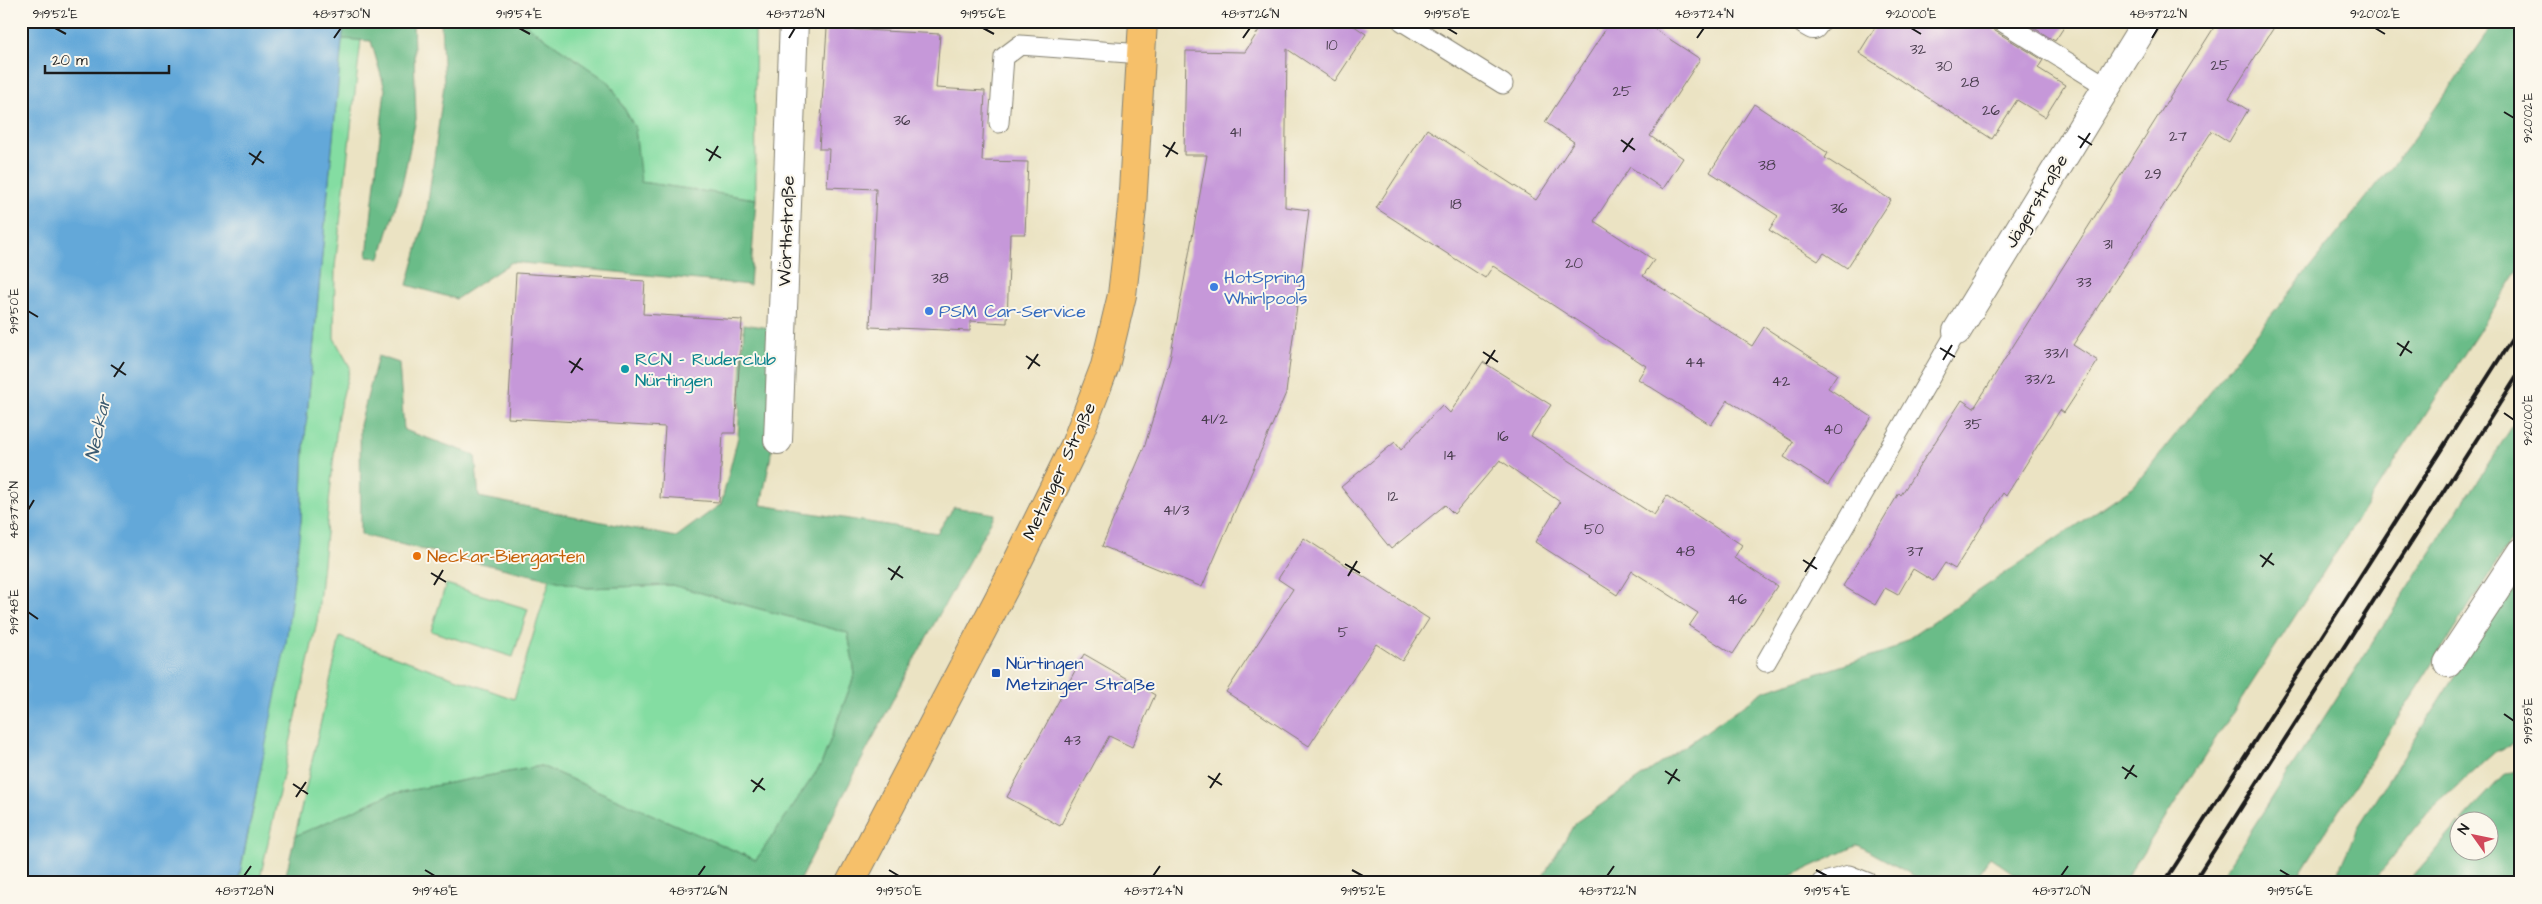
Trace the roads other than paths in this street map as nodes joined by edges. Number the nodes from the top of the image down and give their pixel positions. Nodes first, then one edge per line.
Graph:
1 (794, 21) edge
2 (1143, 21) edge
3 (1402, 21) edge
4 (1806, 21) edge
5 (1816, 21) edge
6 (2001, 21) edge
7 (2147, 21) edge
8 (1142, 54) junction
9 (1503, 84) dead end
10 (2106, 86) junction
11 (999, 123) dead end
12 (1957, 331) joint
13 (778, 440) dead end
14 (2521, 552) edge
15 (1766, 662) dead end
16 (2448, 663) dead end
17 (850, 883) edge
18 (1821, 883) edge
19 (1869, 883) edge

1 - 13 street, Wörthstraße
2 - 8 main road, Metzinger Straße
3 - 9 lane
4 - 5 street
6 - 10 lane
7 - 10 street, Jägerstraße
8 - 11 lane
8 - 17 main road, Metzinger Straße
10 - 12 street, Jägerstraße
12 - 15 lane
14 - 16 street
18 - 19 lane

